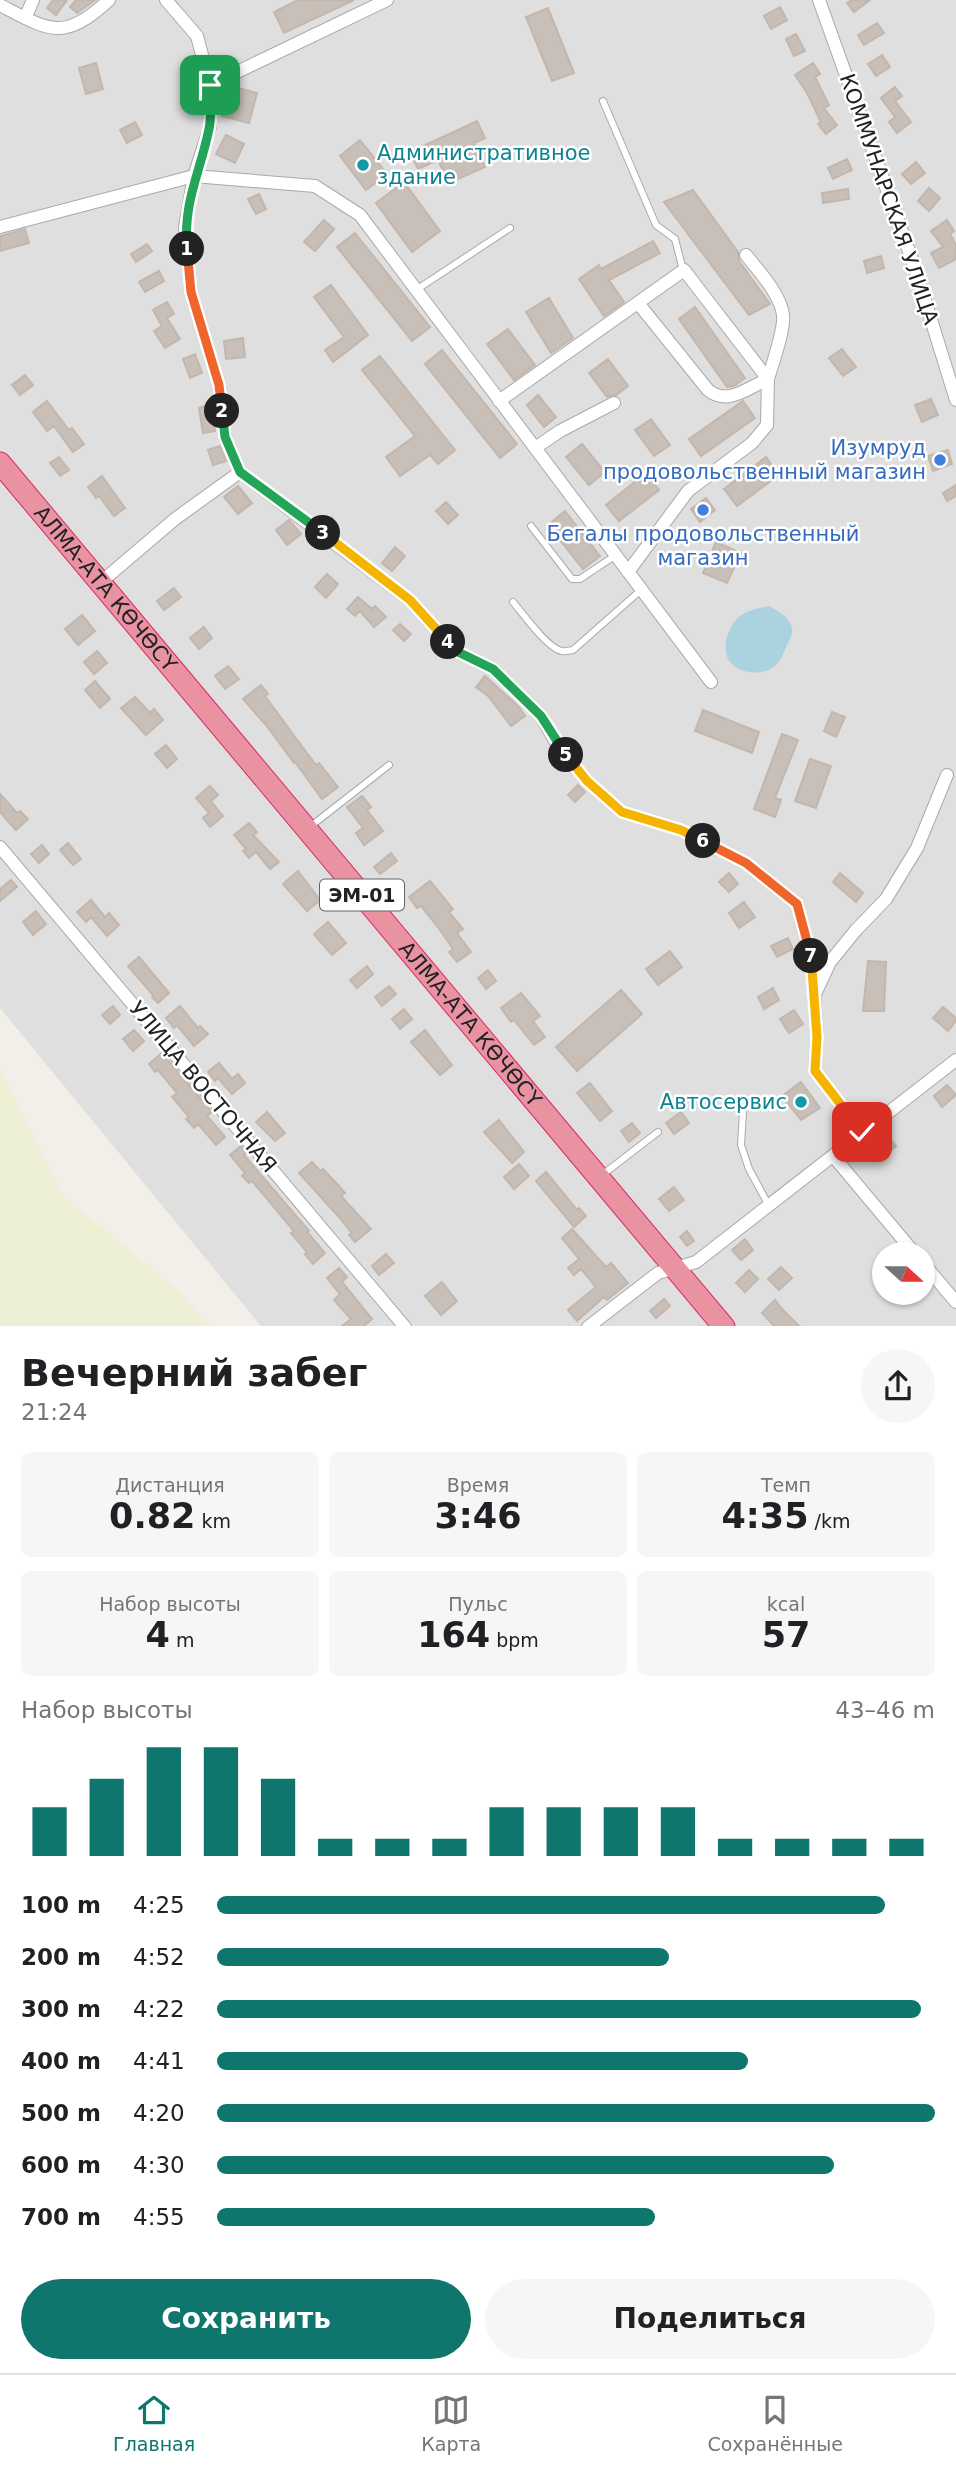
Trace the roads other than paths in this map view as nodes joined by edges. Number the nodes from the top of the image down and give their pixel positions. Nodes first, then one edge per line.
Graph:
1 (33, 0) edge
2 (108, 0) edge
3 (387, 0) edge
4 (819, 0) edge
5 (168, 1) edge
6 (0, 5) edge
7 (25, 18) junction
8 (210, 85) junction
9 (603, 101) dead end
10 (194, 176) junction
11 (0, 227) edge
12 (510, 228) dead end
13 (746, 255) dead end
14 (684, 270) junction
15 (416, 290) junction
16 (638, 303) junction
17 (768, 379) junction
18 (956, 400) edge
19 (499, 401) junction
20 (614, 403) dead end
21 (535, 448) junction
22 (0, 463) edge
23 (240, 472) junction
24 (531, 526) dead end
25 (616, 555) junction
26 (628, 572) junction
27 (101, 582) junction
28 (642, 590) junction
29 (513, 602) dead end
30 (711, 682) dead end
31 (389, 765) dead end
32 (947, 775) dead end
33 (307, 829) junction
34 (0, 847) edge
35 (814, 996) junction
36 (956, 1060) edge
37 (743, 1111) dead end
38 (658, 1132) dead end
39 (862, 1132) junction
40 (834, 1157) junction
41 (599, 1177) junction
42 (768, 1204) junction
43 (905, 1242) edge
44 (675, 1268) junction
45 (935, 1277) edge
46 (956, 1302) edge
47 (405, 1326) edge
48 (588, 1326) edge
49 (724, 1326) edge

1 - 7 street
2 - 7 street
3 - 8 street
4 - 18 street, КОММУНАРСКАЯ УЛИЦА
5 - 8 street
6 - 7 street
8 - 10 street
9 - 14 lane
10 - 11 street
10 - 15 street
10 - 23 street
12 - 15 lane
13 - 17 street
14 - 16 street
14 - 17 street
15 - 19 street
16 - 17 street
16 - 19 street
17 - 26 street
19 - 21 street
20 - 21 street
21 - 25 street
22 - 27 highway, АЛМА-АТА КӨЧӨСҮ / ЭМ-01
23 - 27 street
23 - 35 street
24 - 25 lane
25 - 26 street
26 - 28 street
27 - 33 highway, АЛМА-АТА КӨЧӨСҮ / ЭМ-01
28 - 29 lane
28 - 30 street
31 - 33 lane
32 - 35 street
33 - 41 highway, АЛМА-АТА КӨЧӨСҮ / ЭМ-01
34 - 47 street, УЛИЦА ВОСТОЧНАЯ
35 - 39 street
36 - 39 street
37 - 42 lane
38 - 41 lane
39 - 40 street
40 - 42 street
40 - 43 street
41 - 44 highway, АЛМА-АТА КӨЧӨСҮ / ЭМ-01
42 - 44 street
44 - 48 street
44 - 49 highway, АЛМА-АТА КӨЧӨСҮ / ЭМ-01
45 - 46 street

